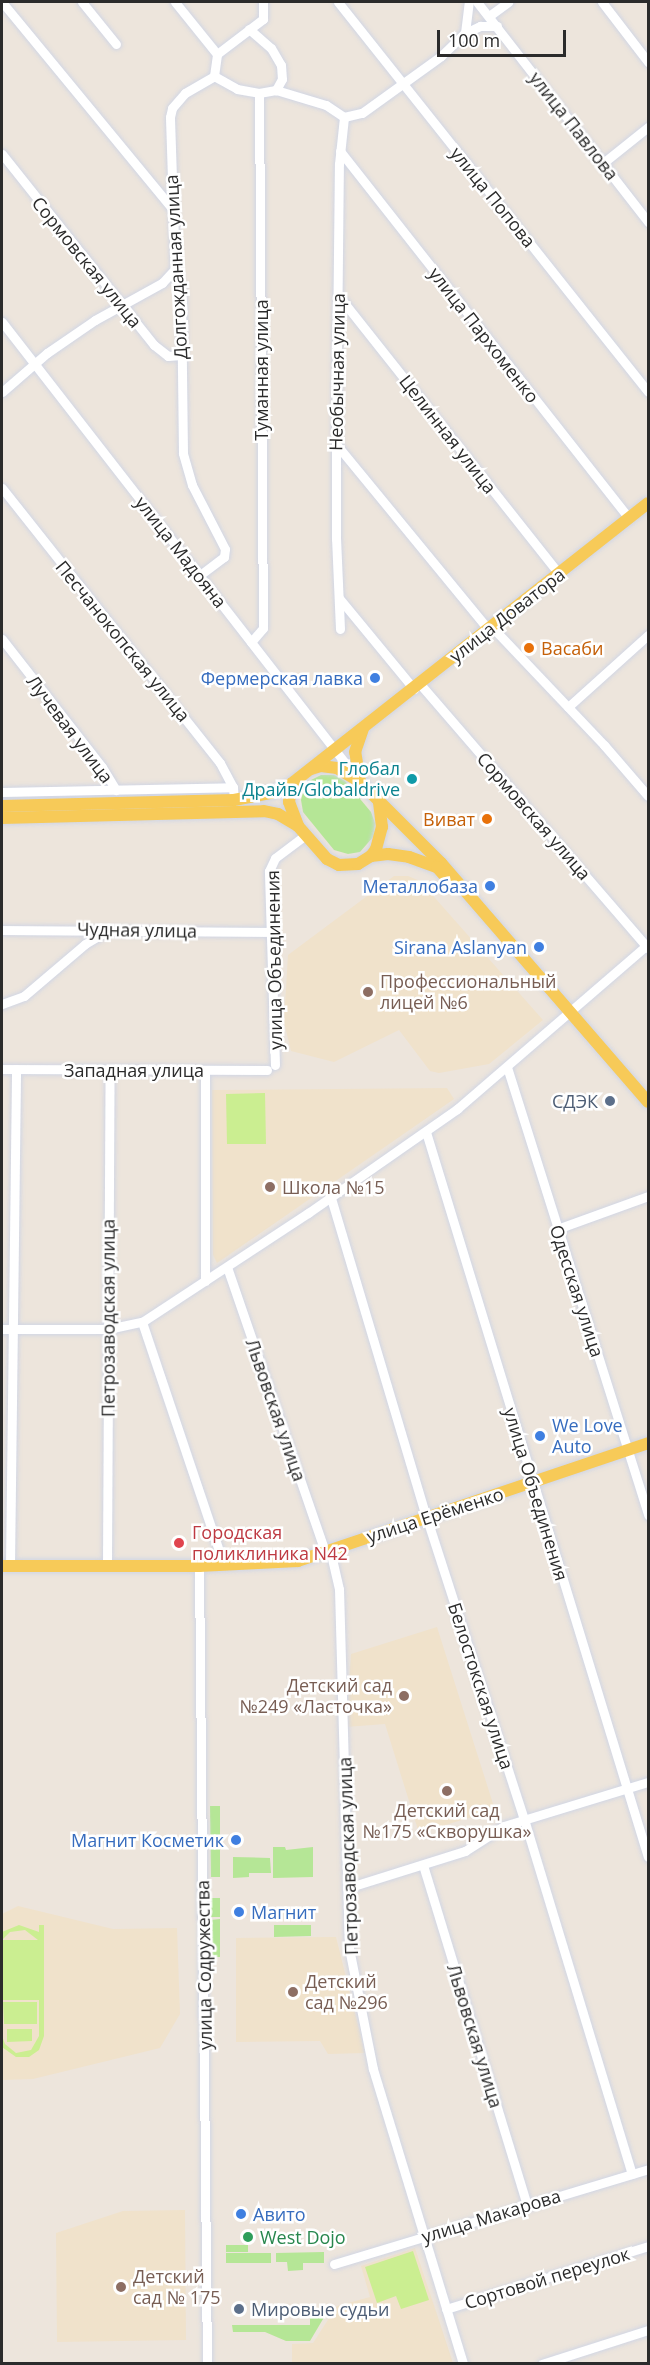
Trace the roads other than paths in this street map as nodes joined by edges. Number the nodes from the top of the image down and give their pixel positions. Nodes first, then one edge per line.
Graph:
1 (2, 2) edge
2 (82, 2) edge
3 (175, 2) edge
4 (263, 2) edge
5 (338, 2) edge
6 (469, 2) edge
7 (477, 2) edge
8 (508, 2) edge
9 (602, 2) edge
10 (489, 16) junction
11 (497, 26) junction
12 (249, 29) junction
13 (465, 33) junction
14 (116, 44) dead end
15 (217, 54) junction
16 (648, 62) edge
17 (214, 76) junction
18 (403, 85) junction
19 (276, 90) junction
20 (259, 93) junction
21 (344, 117) junction
22 (648, 126) edge
23 (340, 151) junction
24 (2, 154) edge
25 (603, 163) junction
26 (172, 208) junction
27 (648, 222) edge
28 (175, 268) junction
29 (338, 295) junction
30 (120, 305) junction
31 (2, 322) edge
32 (182, 355) junction
33 (34, 363) junction
34 (2, 392) edge
35 (648, 392) edge
36 (336, 444) junction
37 (2, 488) edge
38 (648, 503) edge
39 (629, 518) junction
40 (559, 574) junction
41 (200, 575) junction
42 (339, 598) junction
43 (490, 628) junction
44 (340, 629) dead end
45 (648, 635) edge
46 (2, 639) edge
47 (251, 642) junction
48 (417, 686) junction
49 (568, 707) junction
50 (364, 727) junction
51 (334, 750) junction
52 (310, 769) junction
53 (360, 782) junction
54 (291, 784) junction
55 (116, 790) junction
56 (2, 791) edge
57 (233, 793) junction
58 (648, 796) edge
59 (379, 803) junction
60 (2, 806) edge
61 (2, 818) edge
62 (301, 831) junction
63 (371, 856) junction
64 (2, 930) edge
65 (110, 930) junction
66 (272, 932) junction
67 (648, 946) edge
68 (2, 1004) edge
69 (568, 1014) junction
70 (275, 1065) dead end
71 (507, 1066) junction
72 (2, 1069) edge
73 (16, 1069) junction
74 (110, 1070) junction
75 (205, 1070) junction
76 (267, 1070) dead end
77 (648, 1102) edge
78 (648, 1113) edge
79 (426, 1132) junction
80 (648, 1196) edge
81 (331, 1198) junction
82 (557, 1229) junction
83 (227, 1267) junction
84 (205, 1281) junction
85 (142, 1322) junction
86 (2, 1329) edge
87 (13, 1329) junction
88 (108, 1329) junction
89 (648, 1443) edge
90 (628, 1450) junction
91 (533, 1483) junction
92 (648, 1515) edge
93 (426, 1516) junction
94 (328, 1551) junction
95 (224, 1565) junction
96 (6, 1566) edge
97 (107, 1566) junction
98 (199, 1566) junction
99 (648, 1782) edge
100 (627, 1789) junction
101 (524, 1819) junction
102 (648, 1857) edge
103 (423, 1865) junction
104 (347, 1888) junction
105 (648, 2169) edge
106 (632, 2174) junction
107 (527, 2206) junction
108 (424, 2236) junction
109 (648, 2246) edge
110 (334, 2265) dead end
111 (446, 2309) junction
112 (648, 2330) edge
113 (207, 2364) edge
114 (463, 2364) edge
115 (542, 2364) edge

1 - 26 street
2 - 14 street
3 - 15 street
4 - 12 street
5 - 18 street, улица Попова
6 - 13 street
7 - 10 street, улица Павлова
8 - 10 street
9 - 16 street
10 - 11 street, улица Павлова
11 - 13 street
11 - 25 street, улица Павлова
12 - 15 street
12 - 19 street
13 - 18 street
15 - 17 street
17 - 20 street
17 - 26 street, Долгожданная улица
18 - 21 street
18 - 35 street, улица Попова
19 - 20 street
19 - 21 street
20 - 47 street, Туманная улица
21 - 23 street, Необычная улица
22 - 25 street
23 - 29 street, Необычная улица
23 - 39 street, улица Пархоменко
24 - 30 street, Сормовская улица
25 - 27 street, улица Павлова
26 - 28 street, Долгожданная улица
28 - 30 street
28 - 32 street, Долгожданная улица
29 - 36 street, Необычная улица
29 - 40 street, Целинная улица
30 - 32 street, Сормовская улица
30 - 33 street
31 - 33 street, улица Мадояна
32 - 41 street, Долгожданная улица
33 - 34 street
33 - 41 street, улица Мадояна
36 - 42 street, Необычная улица
36 - 43 street
37 - 57 street, Песчанокопская улица
38 - 39 main road, улица Доватора
39 - 40 main road, улица Доватора
40 - 43 main road, улица Доватора
41 - 47 street, улица Мадояна
42 - 44 street, Необычная улица
42 - 48 street, Сормовская улица
43 - 48 main road, улица Доватора
43 - 49 street
45 - 49 street
46 - 55 street, Лучевая улица
47 - 51 street, улица Мадояна
48 - 50 main road, улица Доватора
48 - 67 street, Сормовская улица
49 - 58 street
50 - 51 main road, улица Доватора
50 - 53 main road
51 - 52 main road, улица Доватора
51 - 53 street, улица Мадояна
52 - 53 main road
52 - 54 main road
53 - 59 main road
54 - 57 main road
54 - 62 main road
55 - 56 street
55 - 57 street
57 - 60 main road
59 - 63 main road
59 - 69 main road
61 - 62 main road
62 - 63 main road
62 - 66 street, улица Объединения
63 - 69 main road
64 - 65 street, Чудная улица
65 - 66 street, Чудная улица
65 - 68 street
66 - 70 street, улица Объединения
67 - 69 street
69 - 71 street
69 - 77 main road
69 - 78 main road
71 - 79 street
71 - 82 street, Одесская улица
72 - 73 street, Западная улица
73 - 74 street, Западная улица
73 - 87 street
74 - 75 street, Западная улица
74 - 88 street, Петрозаводская улица
75 - 76 street, Западная улица
75 - 84 street
79 - 81 street
79 - 91 street, улица Объединения
80 - 82 street
81 - 83 street
81 - 93 street, Белостокская улица
82 - 90 street, Одесская улица
83 - 84 street
83 - 94 street, Львовская улица
84 - 85 street
85 - 88 street
85 - 95 street, Петрозаводская улица
86 - 87 street
87 - 88 street
87 - 96 street
88 - 97 street, Петрозаводская улица
89 - 90 main road, улица Ерёменко
90 - 91 main road, улица Ерёменко
90 - 92 street, Одесская улица
91 - 93 main road, улица Ерёменко
91 - 100 street, улица Объединения
93 - 94 main road, улица Ерёменко
93 - 101 street, Белостокская улица
94 - 95 main road, улица Ерёменко
94 - 104 street, Петрозаводская улица
95 - 98 main road, улица Ерёменко
96 - 97 main road, улица Ерёменко
97 - 98 main road, улица Ерёменко
98 - 113 street, улица Содружества
99 - 100 street
100 - 101 street
100 - 102 street, улица Объединения
101 - 103 street
101 - 106 street, Белостокская улица
103 - 104 street
103 - 107 street, Львовская улица
104 - 108 street, Петрозаводская улица
105 - 106 street, улица Макарова
106 - 107 street, улица Макарова
107 - 108 street, улица Макарова
108 - 110 street, улица Макарова
108 - 111 street, Петрозаводская улица
109 - 111 street, Сортовой переулок
111 - 114 street, Петрозаводская улица
112 - 115 street

